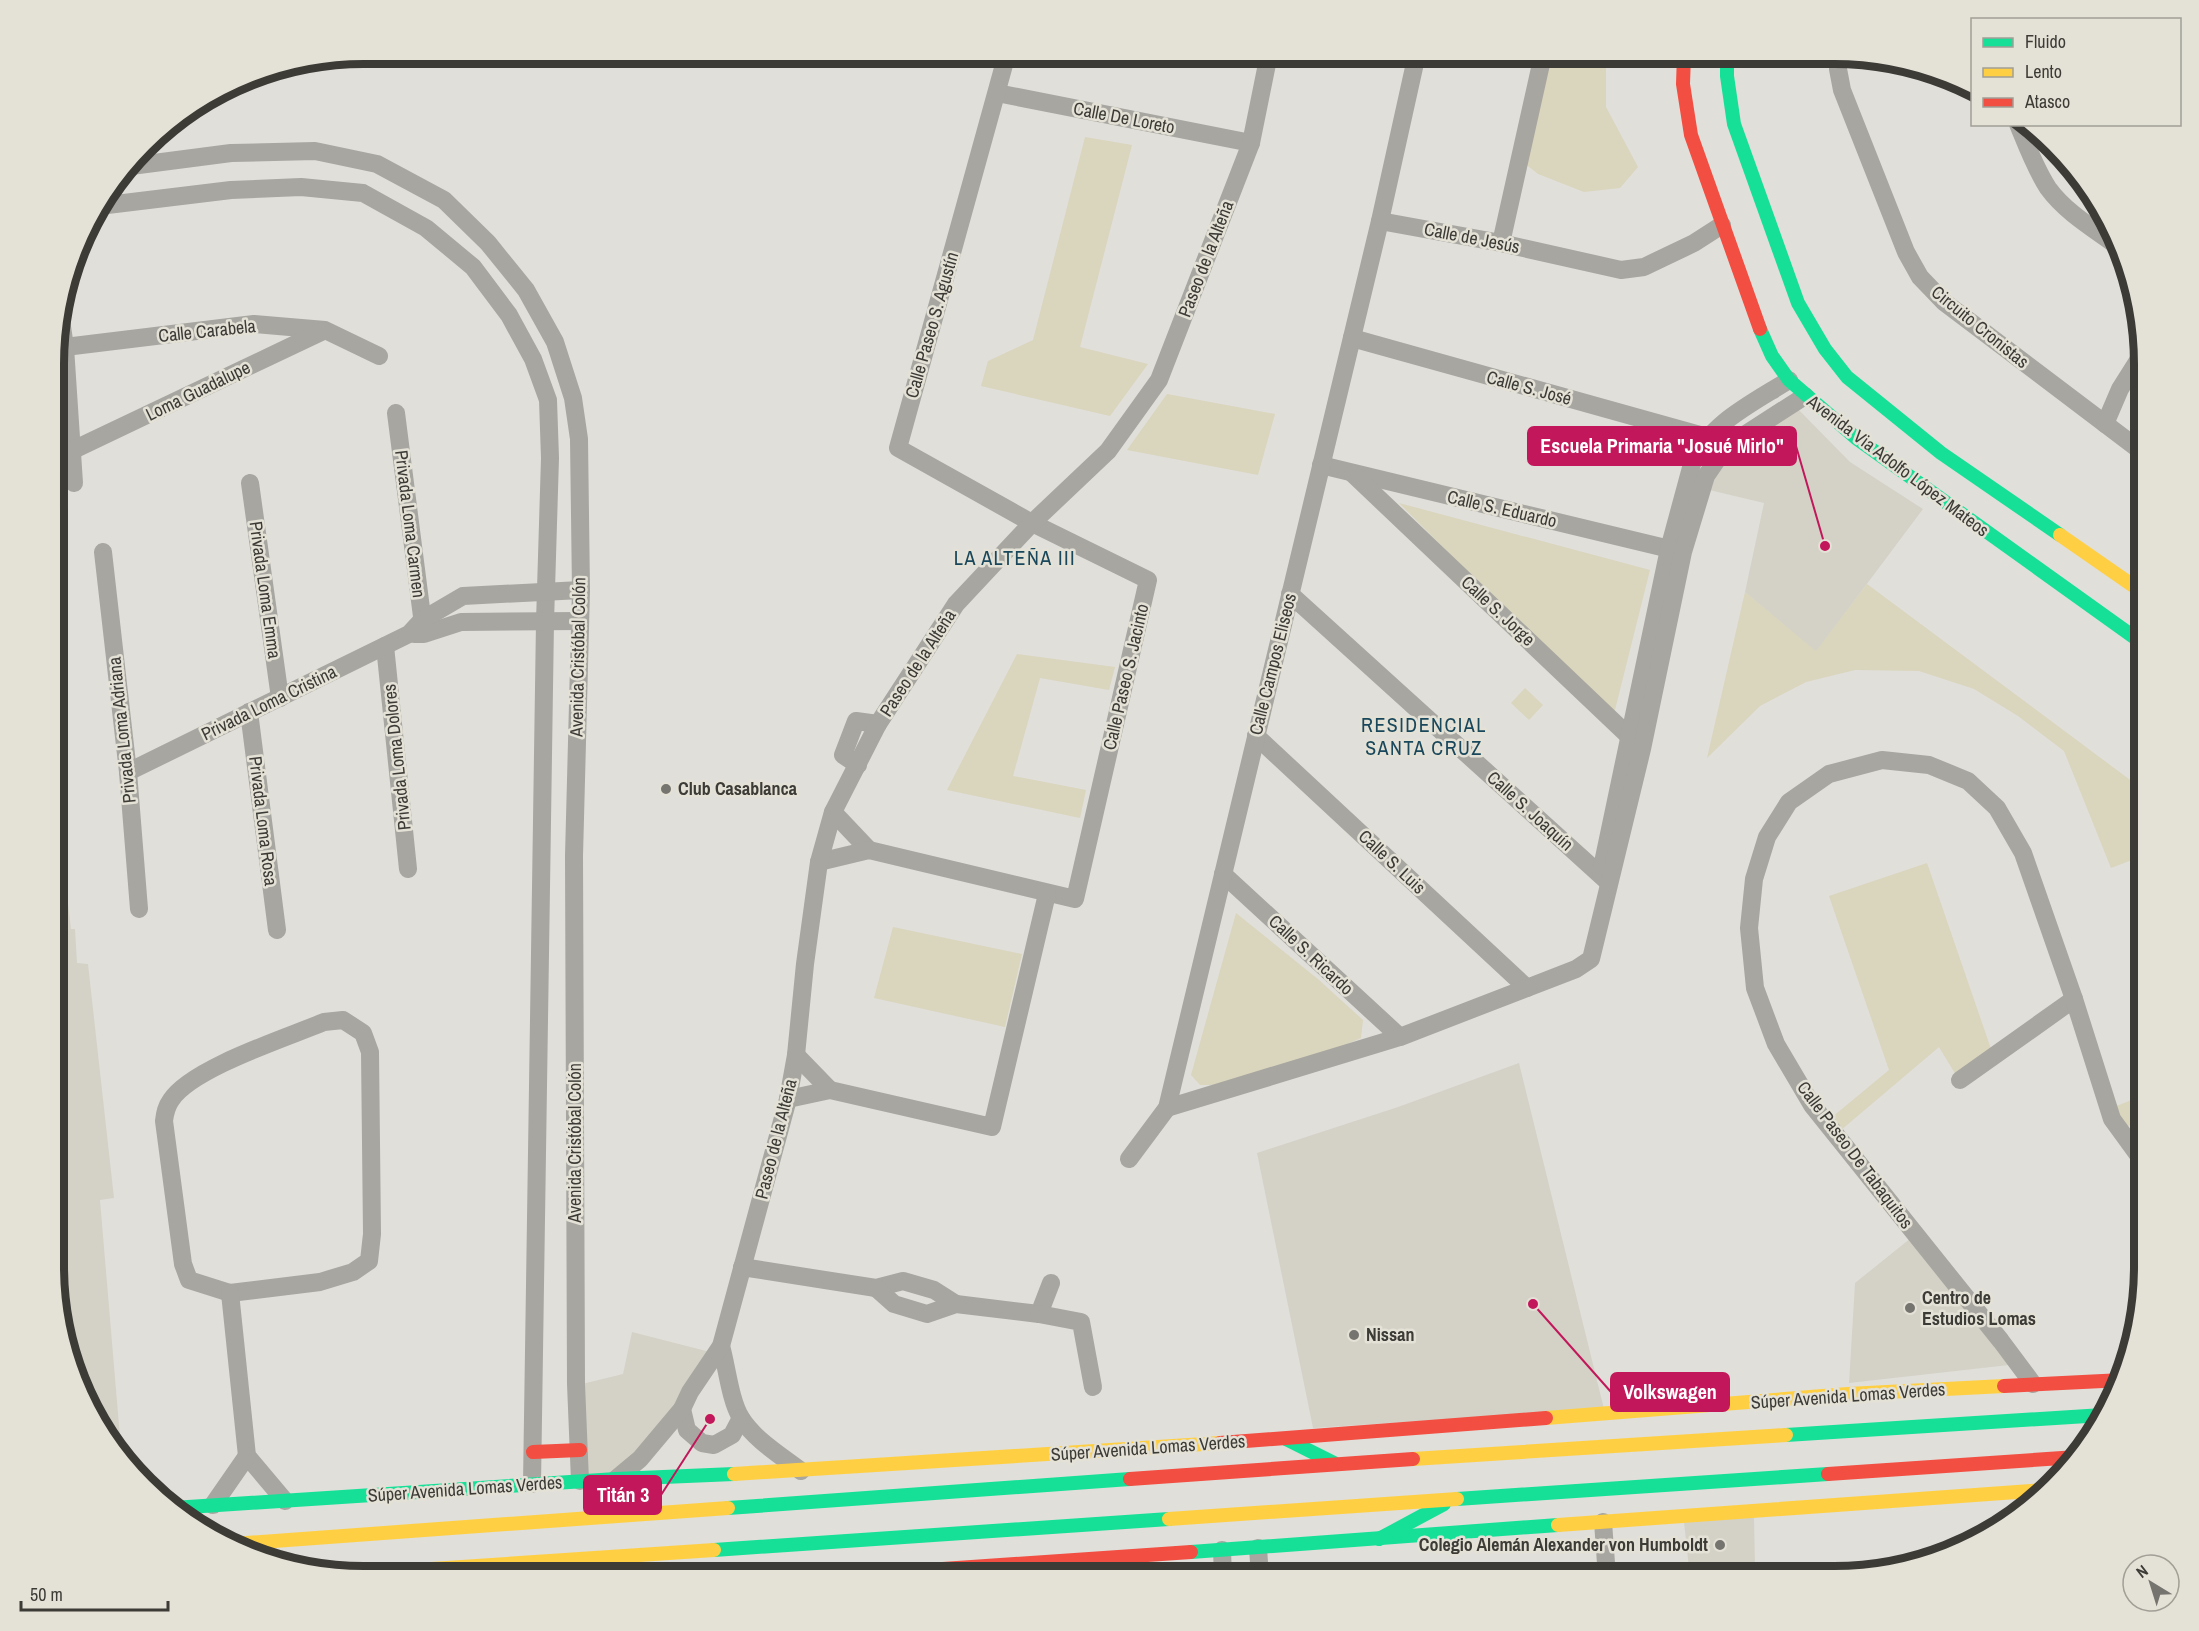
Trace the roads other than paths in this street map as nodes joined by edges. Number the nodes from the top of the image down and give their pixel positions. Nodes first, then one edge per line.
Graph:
1 (1004, 64) edge
2 (1267, 64) edge
3 (1415, 64) edge
4 (1541, 64) edge
5 (1684, 64) edge
6 (1727, 64) edge
7 (1838, 64) edge
8 (997, 93) junction
9 (2020, 130) edge
10 (1251, 143) junction
11 (141, 165) edge
12 (111, 205) edge
13 (1380, 221) junction
14 (1722, 225) junction
15 (2107, 238) edge
16 (1501, 243) junction
17 (324, 330) junction
18 (1352, 339) junction
19 (65, 347) joint
20 (379, 356) dead end
21 (2134, 367) edge
22 (1789, 380) junction
23 (1805, 396) junction
24 (396, 413) dead end
25 (2105, 424) junction
26 (1707, 436) junction
27 (2134, 446) edge
28 (71, 452) junction
29 (1321, 465) junction
30 (1353, 474) junction
31 (74, 483) dead end
32 (250, 483) dead end
33 (1032, 523) junction
34 (1676, 551) junction
35 (103, 552) dead end
36 (2134, 586) edge
37 (580, 590) junction
38 (546, 591) junction
39 (1290, 594) junction
40 (580, 621) junction
41 (545, 622) junction
42 (419, 629) junction
43 (2134, 637) edge
44 (385, 646) junction
45 (280, 698) junction
46 (249, 712) junction
47 (1256, 736) junction
48 (1636, 743) junction
49 (128, 772) junction
50 (833, 812) junction
51 (869, 850) junction
52 (819, 862) junction
53 (408, 869) dead end
54 (1223, 874) junction
55 (1605, 880) junction
56 (1047, 894) junction
57 (139, 909) dead end
58 (277, 930) dead end
59 (1527, 988) junction
60 (2074, 999) junction
61 (1400, 1037) junction
62 (796, 1056) junction
63 (1960, 1080) dead end
64 (830, 1090) junction
65 (788, 1099) junction
66 (1167, 1108) junction
67 (2134, 1149) edge
68 (1130, 1159) dead end
69 (742, 1267) junction
70 (1051, 1283) dead end
71 (876, 1288) junction
72 (230, 1293) junction
73 (956, 1304) junction
74 (1039, 1314) junction
75 (721, 1346) junction
76 (2112, 1380) edge
77 (2033, 1384) junction
78 (1093, 1387) dead end
79 (682, 1409) junction
80 (2094, 1416) edge
81 (741, 1418) junction
82 (1286, 1439) junction
83 (580, 1450) junction
84 (533, 1452) junction
85 (247, 1456) junction
86 (2065, 1458) edge
87 (1336, 1464) junction
88 (801, 1471) junction
89 (616, 1479) junction
90 (580, 1481) junction
91 (532, 1484) junction
92 (2034, 1491) edge
93 (1454, 1499) junction
94 (285, 1501) junction
95 (213, 1505) junction
96 (186, 1507) edge
97 (1603, 1522) junction
98 (1379, 1539) junction
99 (247, 1543) edge
100 (1258, 1548) junction
101 (1222, 1550) junction
102 (473, 1566) edge
103 (979, 1566) edge
104 (1223, 1566) edge
105 (1259, 1566) edge
106 (1606, 1566) edge

1 - 8 street, Calle Paseo S. Agustín
2 - 10 street, Paseo de la Alteña
3 - 13 street
4 - 16 street
5 - 14 main road, Avenida Via Adolfo López Mateos
6 - 36 main road, Avenida Via Adolfo López Mateos
7 - 25 street, Circuito Cronistas
8 - 10 street, Calle De Loreto
8 - 33 street, Calle Paseo S. Agustín
9 - 15 street
10 - 33 street, Paseo de la Alteña
11 - 37 street, Avenida Cristóbal Colón
12 - 38 street, Avenida Cristóbal Colón
13 - 16 street, Calle de Jesús
13 - 18 street, Calle Campos Eliseos
14 - 16 street, Calle de Jesús
14 - 22 main road, Avenida Via Adolfo López Mateos
17 - 19 street, Calle Carabela
17 - 20 street, Calle Carabela
17 - 28 street, Loma Guadalupe
18 - 26 street, Calle S. José
18 - 29 street, Calle Campos Eliseos
19 - 28 street
21 - 25 street
22 - 23 main road, Avenida Via Adolfo López Mateos
22 - 26 street
23 - 34 street
23 - 43 main road, Avenida Via Adolfo López Mateos
24 - 42 street, Privada Loma Carmen
25 - 27 street, Circuito Cronistas
26 - 34 street
28 - 31 street
29 - 30 street, Calle S. Eduardo
29 - 39 street, Calle Campos Eliseos
30 - 34 street, Calle S. Eduardo
30 - 48 street, Calle S. Jorge
32 - 45 street, Privada Loma Emma
33 - 50 street, Paseo de la Alteña
33 - 56 street, Calle Paseo S. Jacinto
34 - 48 street
35 - 49 street, Privada Loma Adriana
37 - 38 street, Privada Loma Cristina
37 - 40 street, Avenida Cristóbal Colón
38 - 41 street, Avenida Cristóbal Colón
38 - 42 street, Privada Loma Cristina
39 - 47 street, Calle Campos Eliseos
39 - 55 street, Calle S. Joaquín
40 - 41 street, Privada Loma Cristina
40 - 83 street, Avenida Cristóbal Colón
41 - 42 street, Privada Loma Cristina
41 - 84 street, Avenida Cristóbal Colón
42 - 44 street, Privada Loma Cristina
44 - 45 street, Privada Loma Cristina
44 - 53 street, Privada Loma Dolores
45 - 46 street, Privada Loma Cristina
46 - 49 street, Privada Loma Cristina
46 - 58 street, Privada Loma Rosa
47 - 54 street, Calle Campos Eliseos
47 - 59 street, Calle S. Luis
48 - 55 street
49 - 57 street, Privada Loma Adriana
50 - 51 street
50 - 52 street, Paseo de la Alteña
51 - 52 street
51 - 56 street
52 - 62 street, Paseo de la Alteña
54 - 61 street, Calle S. Ricardo
54 - 66 street, Calle Campos Eliseos
55 - 59 street
56 - 64 street
59 - 61 street
60 - 63 street
60 - 67 street, Calle Paseo De Tabaquitos
60 - 77 street, Calle Paseo De Tabaquitos
61 - 66 street
62 - 64 street
62 - 65 street, Paseo de la Alteña
64 - 65 street
65 - 69 street, Paseo de la Alteña
66 - 68 street, Calle Campos Eliseos
69 - 71 street
69 - 75 street, Paseo de la Alteña
70 - 74 street
71 - 73 street
71 - 73 street
72 - 72 street
72 - 85 street
73 - 74 street
74 - 78 street
75 - 79 street, Paseo de la Alteña
75 - 81 street
76 - 77 main road, Súper Avenida Lomas Verdes
77 - 82 main road, Súper Avenida Lomas Verdes
79 - 81 street
79 - 89 street, Paseo de la Alteña
80 - 87 main road, Súper Avenida Lomas Verdes
81 - 88 street
82 - 87 main road
82 - 88 main road, Súper Avenida Lomas Verdes
83 - 84 main road
83 - 90 street, Avenida Cristóbal Colón
84 - 91 street, Avenida Cristóbal Colón
85 - 94 street
85 - 95 street
86 - 93 main road
87 - 99 main road, Súper Avenida Lomas Verdes
88 - 89 main road, Súper Avenida Lomas Verdes
89 - 90 main road, Súper Avenida Lomas Verdes
90 - 91 main road, Súper Avenida Lomas Verdes
91 - 94 main road, Súper Avenida Lomas Verdes
92 - 97 main road
93 - 98 main road
93 - 102 main road
94 - 95 main road, Súper Avenida Lomas Verdes
95 - 96 main road, Súper Avenida Lomas Verdes
97 - 98 main road
97 - 106 street
98 - 100 main road
100 - 101 main road
100 - 105 street
101 - 103 main road
101 - 104 street

